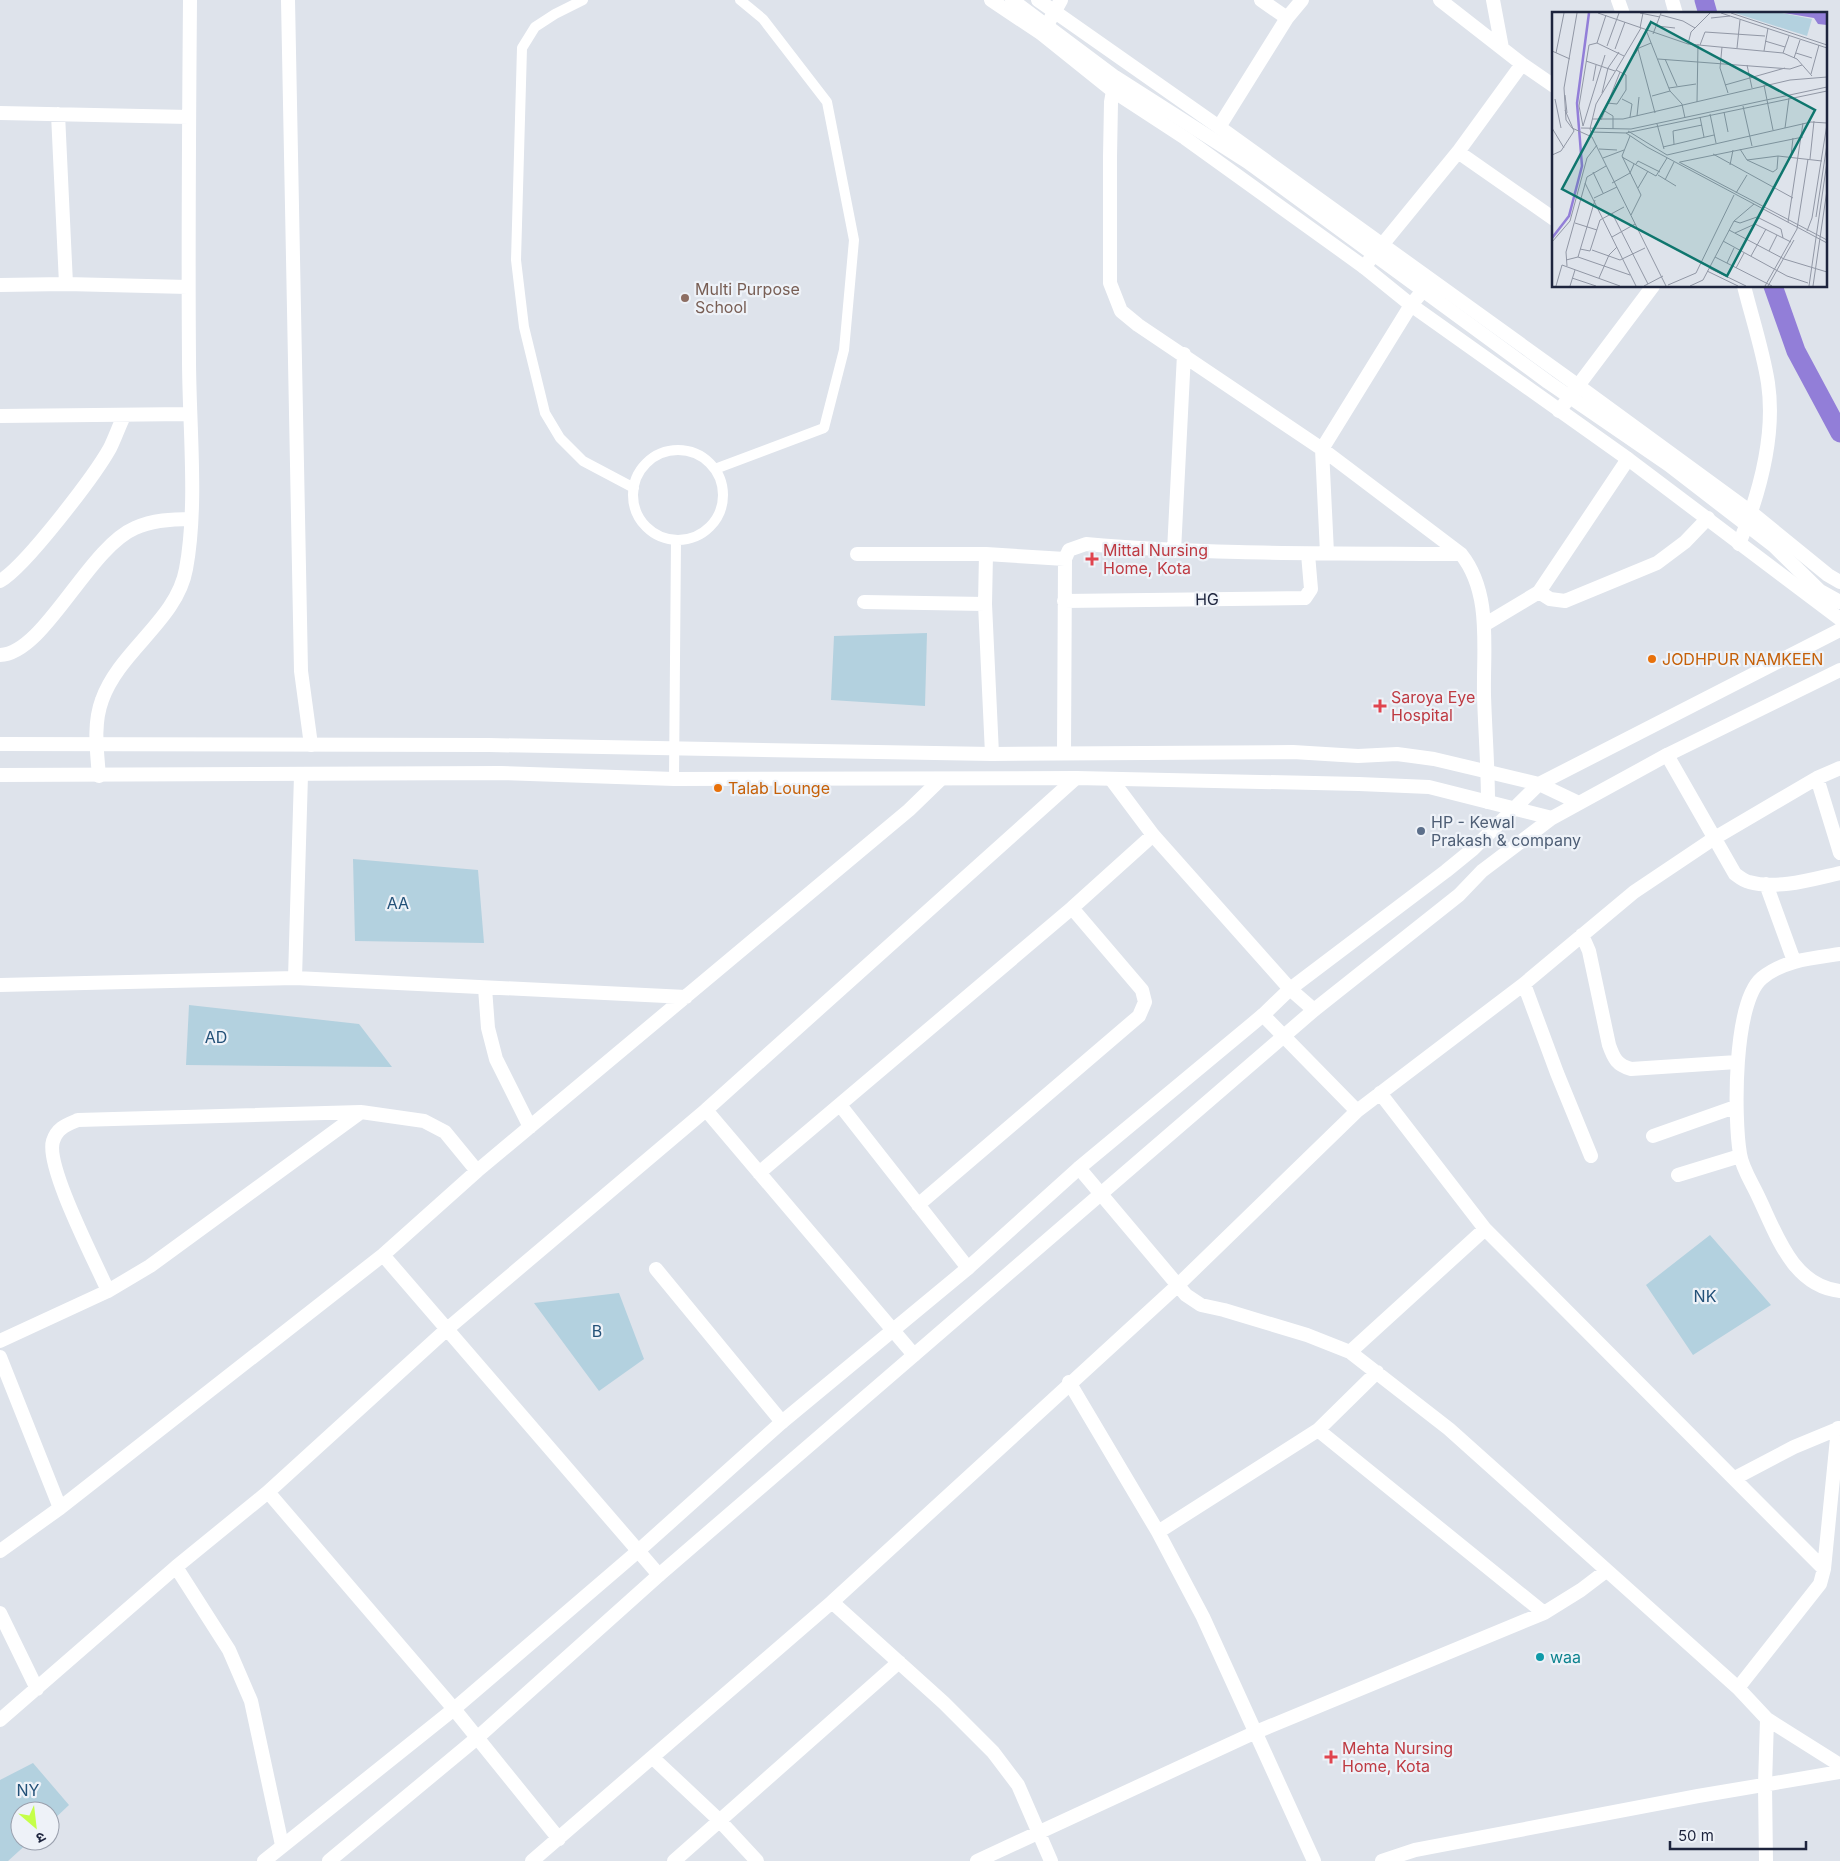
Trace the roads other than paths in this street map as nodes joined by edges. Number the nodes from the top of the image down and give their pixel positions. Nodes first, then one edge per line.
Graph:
1 (190, 0) edge
2 (288, 0) edge
3 (583, 0) edge
4 (740, 0) edge
5 (992, 0) edge
6 (1012, 0) edge
7 (1038, 0) edge
8 (1261, 0) edge
9 (1302, 0) edge
10 (1440, 0) edge
11 (1493, 0) edge
12 (1058, 6) edge
13 (1287, 18) junction
14 (1042, 34) junction
15 (1502, 48) junction
16 (1522, 64) junction
17 (1552, 85) edge
18 (1114, 91) junction
19 (0, 113) edge
20 (58, 114) junction
21 (189, 117) junction
22 (1219, 127) junction
23 (1458, 152) junction
24 (1552, 218) edge
25 (1382, 244) junction
26 (1364, 268) junction
27 (1430, 282) junction
28 (66, 284) junction
29 (0, 285) edge
30 (188, 288) junction
31 (1650, 288) edge
32 (1744, 288) edge
33 (1411, 305) junction
34 (1184, 354) junction
35 (1577, 385) junction
36 (1559, 411) junction
37 (189, 414) junction
38 (0, 416) edge
39 (124, 416) junction
40 (1322, 449) junction
41 (1628, 459) junction
42 (715, 469) junction
43 (634, 488) junction
44 (1752, 513) junction
45 (1708, 518) junction
46 (191, 519) junction
47 (676, 540) junction
48 (1739, 544) junction
49 (1174, 551) junction
50 (1327, 553) junction
51 (857, 554) dead end
52 (986, 554) junction
53 (1308, 554) junction
54 (1461, 554) junction
55 (1066, 559) junction
56 (0, 581) edge
57 (1840, 582) edge
58 (1539, 592) junction
59 (1064, 601) junction
60 (864, 602) dead end
61 (1840, 602) edge
62 (985, 604) junction
63 (1840, 619) edge
64 (1484, 626) junction
65 (1840, 630) edge
66 (0, 655) edge
67 (1840, 670) edge
68 (0, 744) edge
69 (311, 745) junction
70 (96, 746) junction
71 (674, 750) junction
72 (1064, 753) junction
73 (992, 754) junction
74 (1668, 754) junction
75 (1840, 768) edge
76 (1488, 771) junction
77 (0, 775) edge
78 (301, 775) junction
79 (99, 776) junction
80 (1076, 778) junction
81 (1817, 778) junction
82 (674, 779) junction
83 (941, 779) junction
84 (1111, 779) junction
85 (1539, 784) junction
86 (1488, 802) junction
87 (1579, 803) junction
88 (1514, 807) junction
89 (1552, 818) junction
90 (1153, 835) junction
91 (1713, 839) junction
92 (1840, 853) edge
93 (1840, 874) edge
94 (1766, 884) junction
95 (1072, 908) junction
96 (1582, 935) junction
97 (1840, 954) edge
98 (1794, 961) junction
99 (295, 978) junction
100 (1524, 984) junction
101 (0, 985) edge
102 (485, 988) junction
103 (1290, 989) junction
104 (686, 997) junction
105 (1314, 1010) junction
106 (1264, 1015) junction
107 (1284, 1037) junction
108 (1738, 1062) junction
109 (1380, 1093) junction
110 (840, 1104) junction
111 (1735, 1107) junction
112 (706, 1110) junction
113 (361, 1112) junction
114 (1357, 1112) junction
115 (530, 1127) junction
116 (1653, 1136) dead end
117 (1591, 1156) dead end
118 (1740, 1156) junction
119 (1079, 1168) junction
120 (477, 1171) junction
121 (759, 1173) junction
122 (1678, 1175) dead end
123 (1100, 1194) junction
124 (918, 1205) junction
125 (1485, 1229) junction
126 (383, 1255) junction
127 (968, 1268) junction
128 (656, 1269) dead end
129 (1177, 1286) junction
130 (108, 1290) junction
131 (1840, 1291) edge
132 (446, 1330) junction
133 (893, 1331) junction
134 (0, 1341) edge
135 (1350, 1352) junction
136 (914, 1355) junction
137 (0, 1357) edge
138 (1377, 1372) junction
139 (1069, 1382) junction
140 (782, 1422) junction
141 (1839, 1428) edge
142 (1318, 1430) junction
143 (1735, 1478) junction
144 (268, 1492) junction
145 (60, 1508) junction
146 (1158, 1532) junction
147 (0, 1551) edge
148 (637, 1552) junction
149 (176, 1567) junction
150 (1824, 1570) junction
151 (1606, 1571) junction
152 (658, 1575) junction
153 (832, 1602) junction
154 (0, 1613) edge
155 (1544, 1613) junction
156 (899, 1662) junction
157 (1738, 1688) junction
158 (37, 1689) junction
159 (454, 1709) junction
160 (1767, 1719) junction
161 (0, 1720) edge
162 (1256, 1732) junction
163 (478, 1738) junction
164 (653, 1758) junction
165 (1840, 1765) edge
166 (1840, 1772) edge
167 (1765, 1785) junction
168 (719, 1820) junction
169 (1039, 1834) junction
170 (559, 1839) junction
171 (282, 1845) junction
172 (1416, 1856) edge
173 (264, 1861) edge
174 (329, 1861) edge
175 (532, 1861) edge
176 (674, 1861) edge
177 (757, 1861) edge
178 (976, 1861) edge
179 (1051, 1861) edge
180 (1314, 1861) edge
181 (1382, 1861) edge
182 (1766, 1861) edge

1 - 21 street
2 - 69 street
3 - 43 lane
4 - 42 lane
5 - 14 street
6 - 61 street, bridge
7 - 12 street
8 - 13 street
9 - 13 street
10 - 15 street
11 - 15 street
12 - 14 street
12 - 22 street
13 - 22 street
14 - 18 street
15 - 16 street
16 - 17 street
16 - 23 street
18 - 26 street
18 - 34 street
19 - 20 street
20 - 21 street
20 - 28 street
21 - 30 street
22 - 25 street
23 - 24 street
23 - 25 street
25 - 26 street
25 - 27 street
26 - 33 street
27 - 33 street
27 - 35 street
28 - 29 street
28 - 30 street
30 - 37 street
31 - 35 street
32 - 44 street
33 - 36 street
33 - 40 street
34 - 40 street
34 - 49 street
35 - 36 street
35 - 44 street
36 - 41 street
37 - 39 street
37 - 46 street
38 - 39 street
39 - 56 street
40 - 50 street
40 - 54 street
41 - 45 street
41 - 58 street
42 - 43 lane
42 - 47 lane
43 - 47 lane
44 - 48 street
44 - 57 street
45 - 48 street
45 - 58 street
46 - 66 street
46 - 70 street
47 - 71 lane
48 - 63 street
49 - 53 street
49 - 55 street
50 - 53 street
50 - 54 street
51 - 52 street
52 - 55 street
52 - 62 street
53 - 59 street, HG
54 - 64 street
55 - 59 street
58 - 64 street
59 - 72 street
60 - 62 street
62 - 73 street
64 - 76 street
65 - 85 street
67 - 74 street
68 - 70 street
69 - 70 street
69 - 71 street
70 - 79 street
71 - 73 street
71 - 82 lane
72 - 73 street
72 - 76 street
74 - 87 street
74 - 91 street
75 - 81 street
76 - 85 street
76 - 86 street
77 - 79 street
78 - 79 street
78 - 82 street
78 - 99 street
80 - 83 street
80 - 84 street
80 - 112 street
81 - 91 street
81 - 92 street
82 - 83 street
83 - 104 street
84 - 86 street
84 - 90 street
85 - 87 street
85 - 88 street
86 - 88 street
87 - 89 street
88 - 89 street
88 - 103 street
89 - 105 street
90 - 95 street
90 - 103 street
91 - 94 street
91 - 96 street
93 - 94 street
94 - 98 street
95 - 110 street
95 - 124 street
96 - 100 street
96 - 108 street
97 - 98 street
98 - 108 street
99 - 101 street
99 - 102 street
100 - 109 street
100 - 117 street
102 - 104 street
102 - 115 street
103 - 105 street
103 - 106 street
104 - 115 street
105 - 107 street
106 - 107 street
106 - 119 street
107 - 114 street
107 - 123 street
108 - 111 street
109 - 114 street
109 - 125 street
110 - 121 street
110 - 124 street
111 - 116 street
111 - 118 street
112 - 121 street
112 - 132 street
113 - 120 street
113 - 130 street
113 - 130 street
114 - 129 street
115 - 120 street
118 - 122 street
118 - 131 street
119 - 123 street
119 - 127 street
120 - 126 street
121 - 133 street
123 - 129 street
123 - 136 street
124 - 127 street
125 - 135 street
125 - 143 street
126 - 132 street
126 - 145 street
127 - 133 street
128 - 140 street
129 - 135 street
129 - 139 street
130 - 134 street
132 - 144 street
132 - 148 street
133 - 136 street
133 - 140 street
135 - 138 street
136 - 152 street
137 - 145 street
138 - 142 street
138 - 151 street
139 - 146 street
139 - 153 street
140 - 148 street
141 - 143 street
141 - 150 street
142 - 146 street
142 - 155 street
143 - 150 street
144 - 149 street
144 - 159 street
145 - 147 street
146 - 162 street
148 - 152 street
148 - 159 street
149 - 158 street
149 - 171 street
150 - 157 street
151 - 155 street
151 - 157 street
152 - 163 street
153 - 156 street
153 - 164 street
154 - 158 street
155 - 162 street
156 - 168 street
156 - 169 street
157 - 160 street
158 - 161 street
159 - 163 street
159 - 171 street
160 - 165 street
160 - 167 street
162 - 169 street
162 - 180 street
163 - 170 street
163 - 174 street
164 - 168 street
164 - 170 street
166 - 167 street
167 - 172 street
167 - 182 street
168 - 176 street
168 - 177 street
169 - 178 street
169 - 179 street
170 - 175 street
171 - 173 street
172 - 181 street

